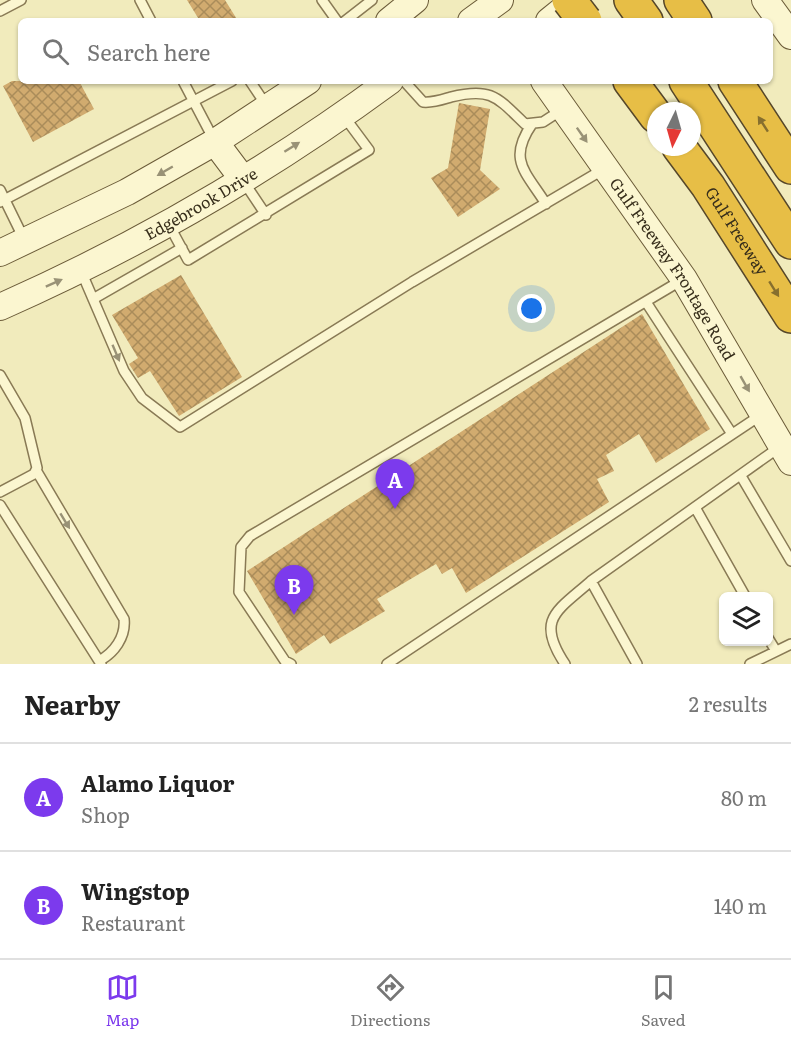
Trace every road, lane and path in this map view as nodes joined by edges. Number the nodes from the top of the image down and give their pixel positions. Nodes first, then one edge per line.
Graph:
1 (21, 0) edge
2 (140, 0) edge
3 (372, 0) edge
4 (415, 0) edge
5 (569, 0) edge
6 (575, 0) edge
7 (681, 0) edge
8 (765, 0) edge
9 (325, 1) edge
10 (497, 6) edge
11 (0, 11) edge
12 (396, 13) edge
13 (149, 18) edge
14 (335, 18) edge
15 (349, 18) edge
16 (476, 18) edge
17 (553, 18) edge
18 (583, 18) edge
19 (693, 18) edge
20 (791, 36) edge
21 (185, 84) edge
22 (227, 84) edge
23 (252, 84) edge
24 (303, 84) edge
25 (386, 84) edge
26 (407, 84) edge
27 (546, 84) edge
28 (632, 84) edge
29 (688, 84) edge
30 (737, 84) edge
31 (195, 103) junction
32 (647, 104) edge
33 (268, 107) junction
34 (564, 108) junction
35 (344, 115) junction
36 (532, 124) junction
37 (215, 142) junction
38 (686, 156) edge
39 (791, 166) edge
40 (606, 168) junction
41 (242, 178) junction
42 (0, 190) edge
43 (2, 201) edge
44 (546, 204) junction
45 (267, 214) junction
46 (169, 225) junction
47 (26, 241) junction
48 (791, 242) edge
49 (182, 248) junction
50 (0, 253) edge
51 (81, 271) junction
52 (684, 279) junction
53 (93, 299) junction
54 (646, 302) junction
55 (0, 307) edge
56 (791, 316) edge
57 (0, 375) edge
58 (763, 413) junction
59 (732, 434) junction
60 (786, 454) edge
61 (36, 470) junction
62 (741, 476) junction
63 (0, 492) edge
64 (0, 505) edge
65 (696, 509) junction
66 (791, 561) edge
67 (591, 581) junction
68 (742, 592) edge
69 (791, 644) edge
70 (773, 646) edge
71 (776, 651) junction
72 (100, 663) edge
73 (291, 664) edge
74 (387, 664) edge
75 (565, 664) edge
76 (637, 664) edge
77 (750, 664) edge

1 - 11 lane
2 - 13 lane
3 - 15 lane
4 - 12 main road
5 - 18 highway, bridge
6 - 17 main road
7 - 19 highway
8 - 20 main road
9 - 14 lane
10 - 16 main road
21 - 31 lane
22 - 31 lane
23 - 33 lane
24 - 33 main road
25 - 35 main road, Edgebrook Drive
26 - 36 lane
27 - 34 main road, Gulf Freeway Frontage Road
28 - 32 highway
29 - 48 highway
39 -> 30 highway
31 - 37 lane
31 - 43 lane
33 - 37 main road
34 - 36 lane
34 -> 40 main road, Gulf Freeway Frontage Road
41 -> 35 main road, Edgebrook Drive
35 - 45 lane
36 - 44 lane
37 - 41 main road
37 -> 47 main road
38 -> 56 highway, Gulf Freeway
40 - 44 lane
40 - 52 main road, Gulf Freeway Frontage Road
41 - 45 lane
41 - 46 main road, Edgebrook Drive
42 - 43 lane
43 - 47 lane
53 -> 44 lane
45 - 49 lane
46 - 49 lane
46 - 51 main road, Edgebrook Drive
47 - 50 main road
49 - 53 lane
51 - 53 lane
55 -> 51 main road, Edgebrook Drive
52 - 54 lane
52 -> 58 main road, Gulf Freeway Frontage Road
54 - 59 lane
54 - 73 lane
57 - 61 lane
58 - 59 lane
58 - 60 main road, Gulf Freeway Frontage Road
59 - 74 lane
60 - 62 lane
61 - 63 lane
61 -> 72 lane
62 - 65 lane
62 - 66 lane
64 - 72 lane
65 - 67 lane
65 - 68 lane
67 - 75 lane
67 - 76 lane
69 - 71 lane
70 - 71 lane
71 - 77 lane

